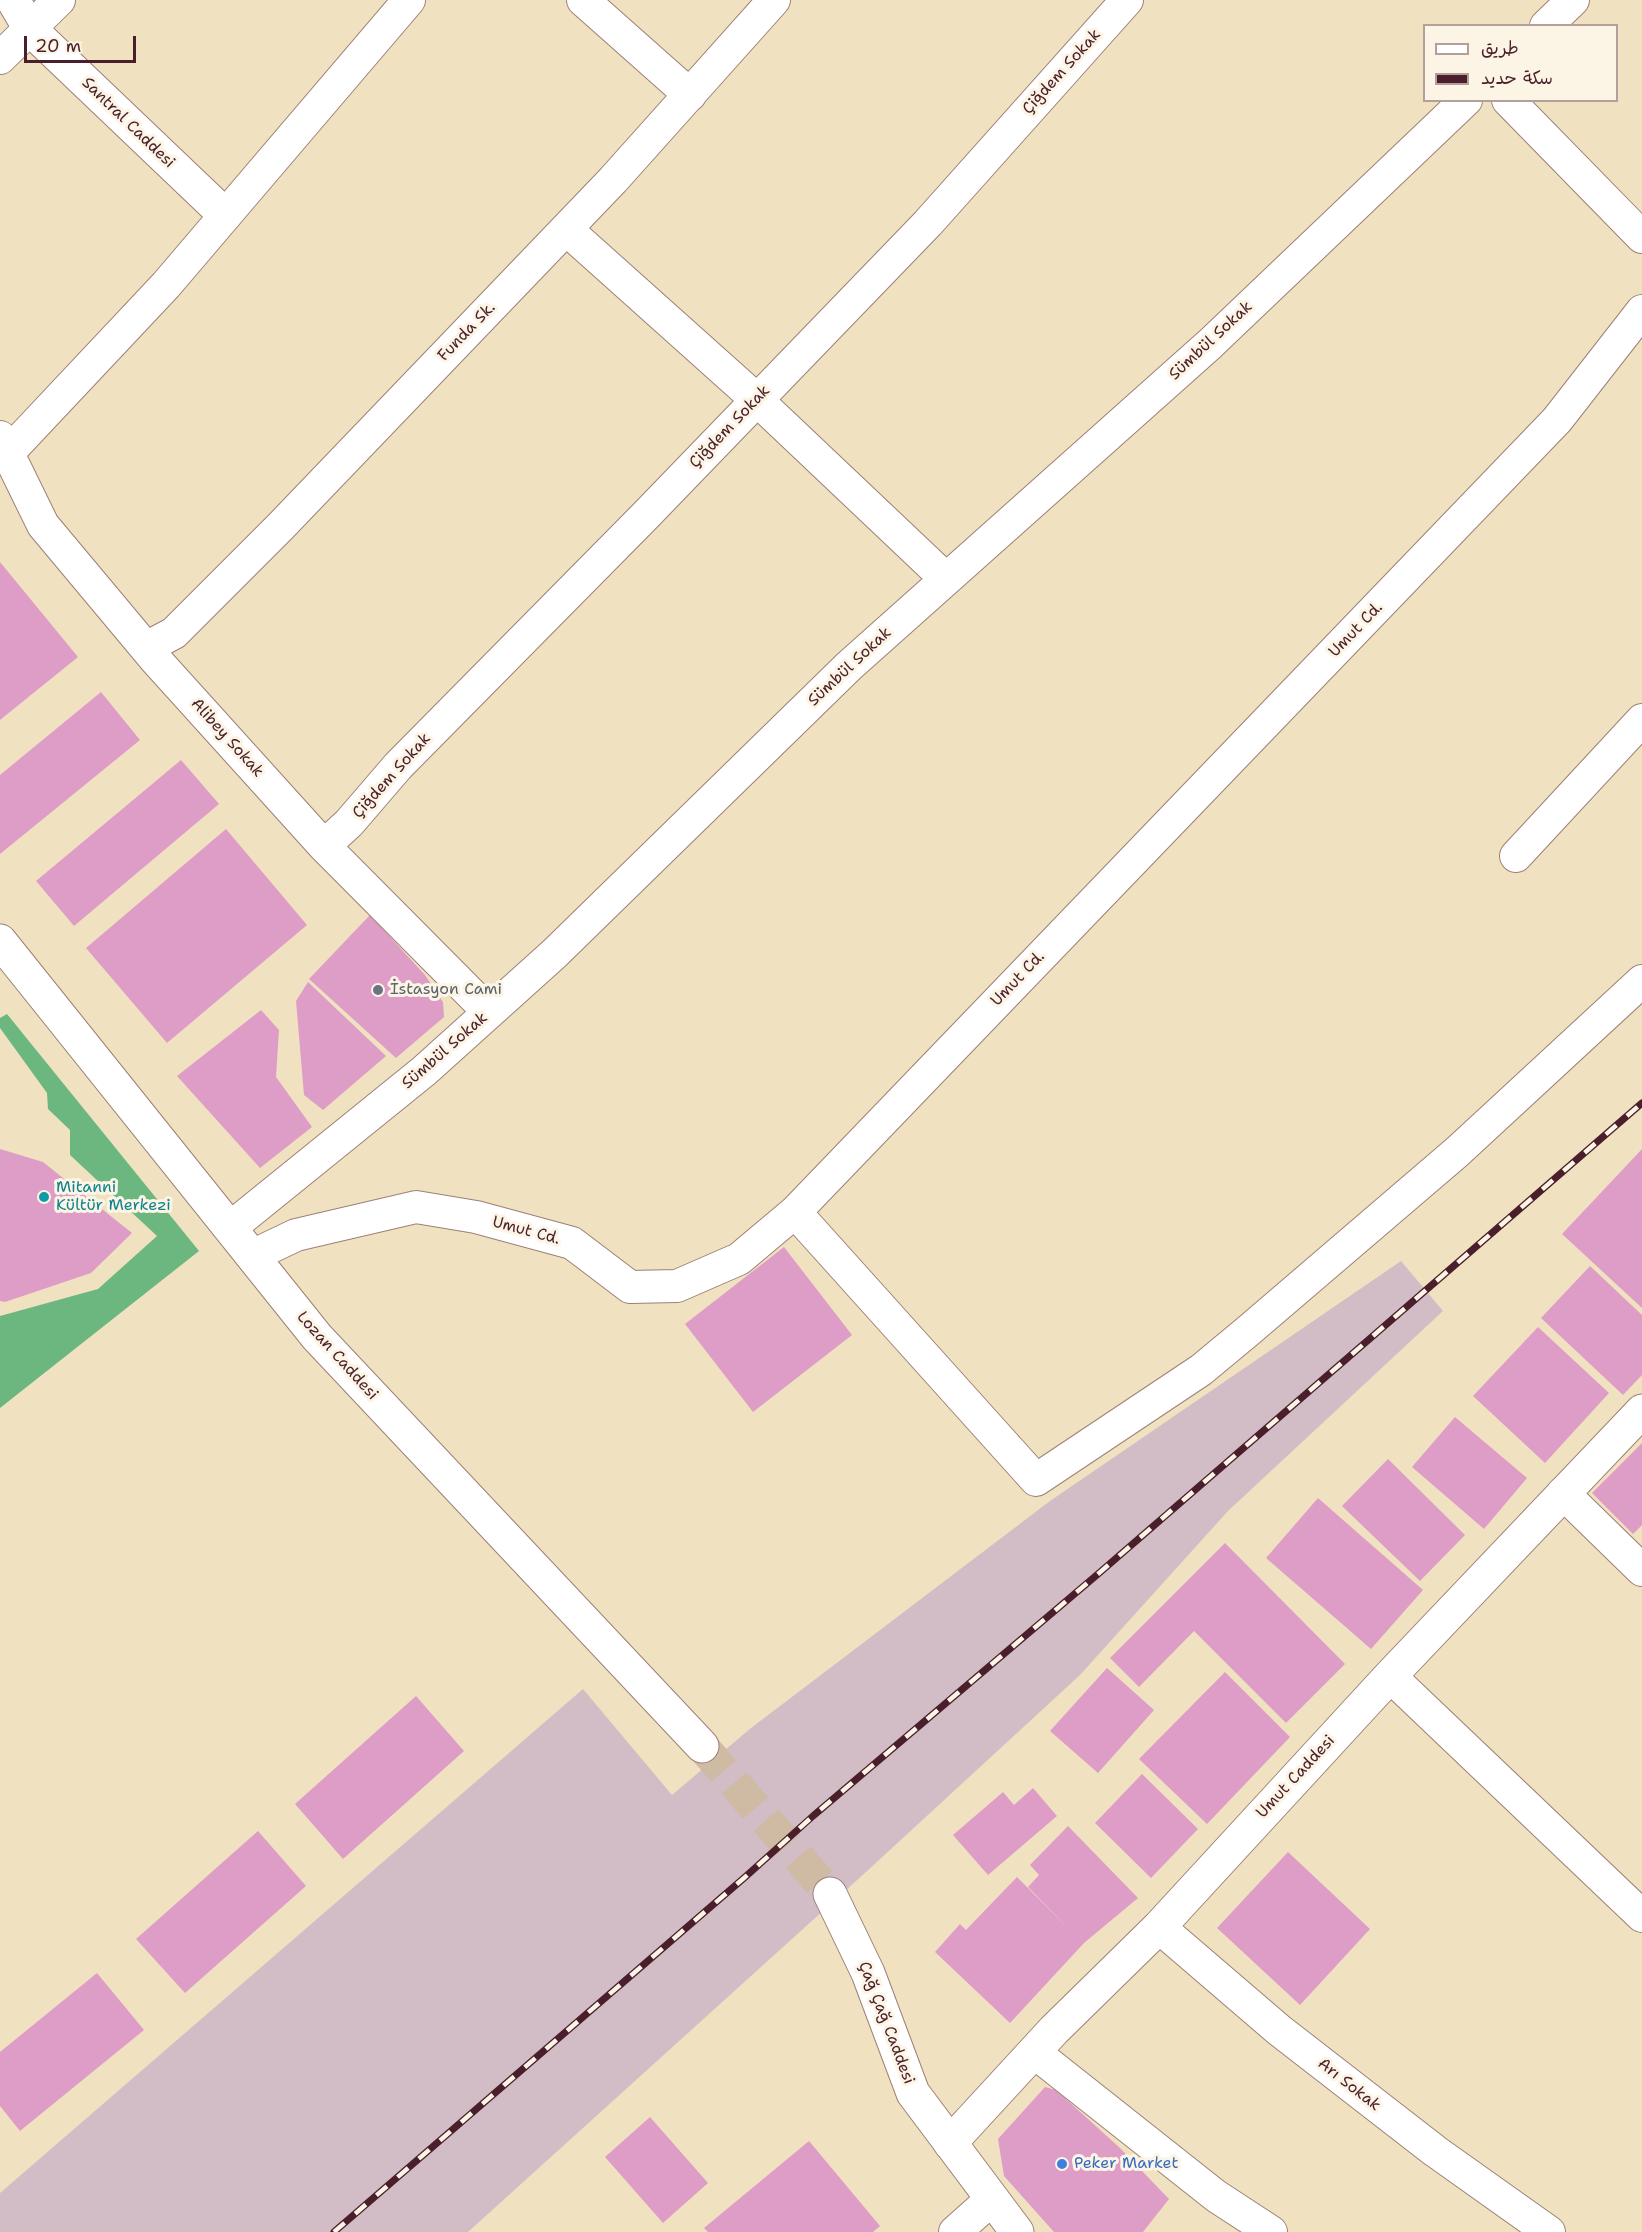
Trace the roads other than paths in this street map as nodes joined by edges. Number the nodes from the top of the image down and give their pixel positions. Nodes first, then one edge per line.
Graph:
1 (13, 0) edge
2 (59, 0) edge
3 (409, 0) edge
4 (584, 0) edge
5 (774, 0) edge
6 (1127, 0) edge
7 (1572, 0) edge
8 (1548, 24) edge
9 (30, 29) junction
10 (0, 57) edge
11 (690, 95) junction
12 (1464, 102) edge
13 (1510, 102) edge
14 (225, 215) junction
15 (566, 229) junction
16 (1642, 237) edge
17 (1642, 311) edge
18 (756, 400) junction
19 (4, 446) edge
20 (946, 579) junction
21 (146, 648) junction
22 (1642, 720) edge
23 (324, 846) junction
24 (1516, 856) dead end
25 (0, 941) edge
26 (1642, 981) edge
27 (489, 1012) junction
28 (795, 1212) junction
29 (230, 1228) junction
30 (252, 1256) junction
31 (1642, 1411) edge
32 (1563, 1493) junction
33 (1642, 1570) edge
34 (1390, 1676) junction
35 (702, 1746) tunnel mouth
36 (830, 1894) tunnel mouth
37 (1642, 1916) edge
38 (1159, 1927) junction
39 (1034, 2052) junction
40 (950, 2143) junction
41 (992, 2199) junction
42 (955, 2232) edge
43 (1017, 2232) edge
44 (1271, 2232) edge
45 (1549, 2232) edge

1 - 9 main road, Santral Caddesi
2 - 9 street
3 - 14 street
4 - 11 street
5 - 11 street, Funda Sk.
6 - 18 street, Çiğdem Sokak
7 - 8 street
9 - 10 street
9 - 14 main road, Santral Caddesi
11 - 15 street, Funda Sk.
12 - 20 street, Sümbül Sokak
13 - 16 street
14 - 19 street
15 - 18 street
15 - 21 street, Funda Sk.
17 - 28 street, Umut Cd.
18 - 20 street
18 - 23 street, Çiğdem Sokak
19 - 21 street, Alibey Sokak
20 - 27 street, Sümbül Sokak
21 - 23 street, Alibey Sokak
22 - 24 street
23 - 27 street, Alibey Sokak
25 - 29 main road, Lozan Caddesi
26 - 28 street
27 - 29 street, Sümbül Sokak
28 - 30 street, Umut Cd.
29 - 30 main road, Lozan Caddesi
30 - 35 main road, Lozan Caddesi
31 - 32 main road, Umut Caddesi
32 - 33 street
32 - 34 main road, Umut Caddesi
34 - 37 street
34 - 38 main road, Umut Caddesi
36 - 40 main road, Çağ Çağ Caddesi
38 - 39 main road, Umut Caddesi
38 - 45 street, Arı Sokak
39 - 40 main road, Umut Caddesi
39 - 44 street
40 - 41 main road, Çağ Çağ Caddesi
41 - 42 street
41 - 43 main road, Çağ Çağ Caddesi

